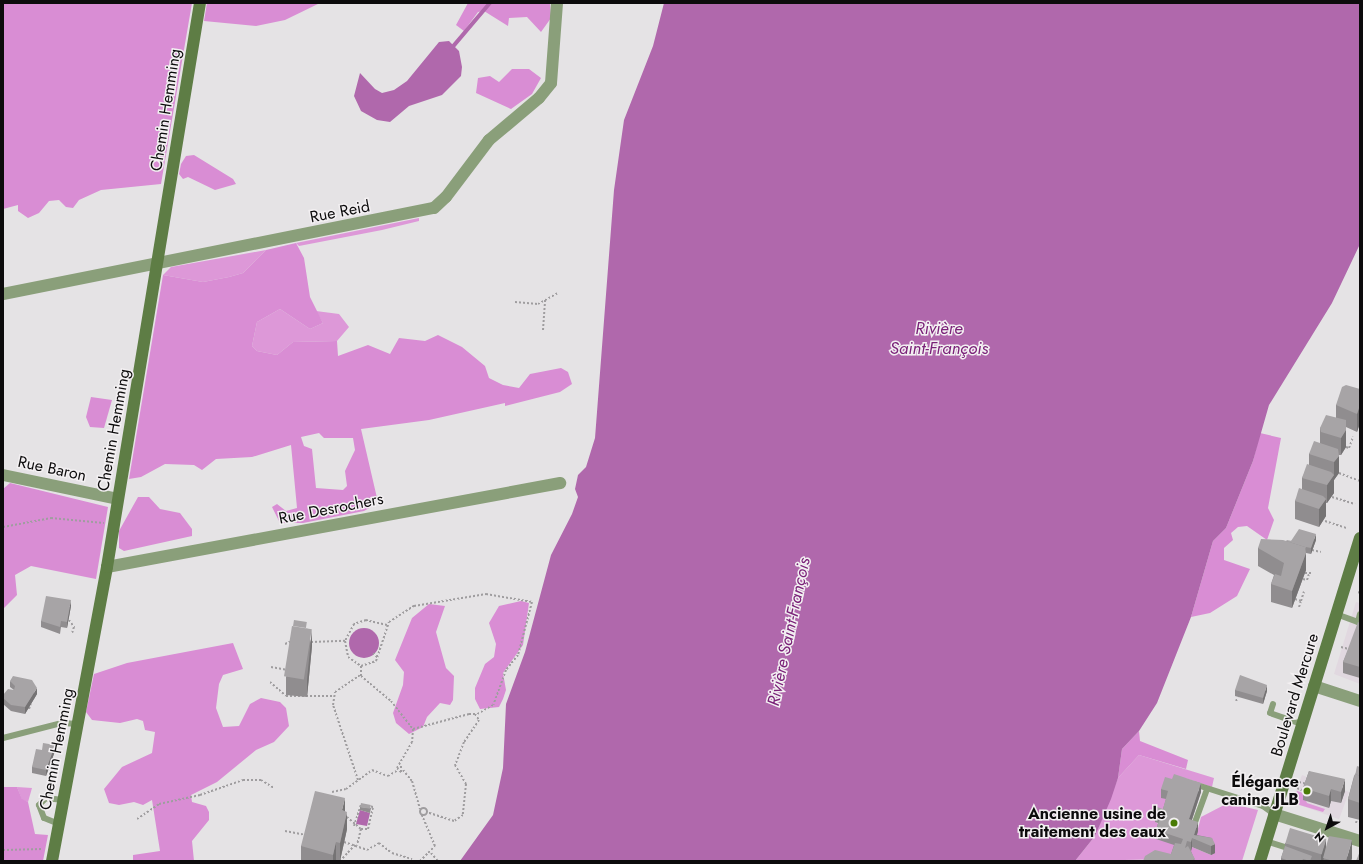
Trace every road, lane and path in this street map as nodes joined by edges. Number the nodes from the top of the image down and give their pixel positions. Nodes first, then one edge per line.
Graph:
1 (200, 3) edge
2 (557, 3) edge
3 (158, 263) junction
4 (558, 293) dead end
5 (3, 294) edge
6 (545, 299) junction
7 (515, 302) dead end
8 (540, 303) junction
9 (546, 307) junction
10 (543, 330) dead end
11 (1353, 437) dead end
12 (1346, 447) edge
13 (1340, 474) dead end
14 (3, 475) edge
15 (1360, 481) edge
16 (560, 483) dead end
17 (1332, 497) dead end
18 (118, 499) junction
19 (1355, 504) dead end
20 (1325, 521) dead end
21 (114, 525) junction
22 (3, 527) edge
23 (1347, 528) dead end
24 (1360, 538) edge
25 (1312, 550) edge
26 (1321, 552) dead end
27 (1357, 559) edge
28 (107, 567) junction
29 (1305, 573) edge
30 (1313, 573) dead end
31 (1309, 574) junction
32 (1303, 579) edge
33 (1304, 591) dead end
34 (1295, 599) edge
35 (1301, 600) junction
36 (1299, 607) dead end
37 (1336, 614) junction
38 (1360, 614) edge
39 (69, 620) edge
40 (388, 625) junction
41 (72, 633) dead end
42 (293, 635) edge
43 (346, 640) junction
44 (292, 641) junction
45 (299, 641) edge
46 (306, 642) edge
47 (285, 644) dead end
48 (1341, 647) dead end
49 (1350, 650) edge
50 (373, 653) dead end
51 (378, 659) junction
52 (361, 666) junction
53 (271, 668) dead end
54 (289, 670) edge
55 (361, 675) junction
56 (270, 682) dead end
57 (1314, 686) junction
58 (333, 696) junction
59 (1238, 697) edge
60 (31, 701) edge
61 (1236, 701) dead end
62 (1360, 701) edge
63 (1273, 704) dead end
64 (29, 709) edge
65 (476, 716) junction
66 (78, 724) junction
67 (1302, 724) junction
68 (413, 729) junction
69 (3, 738) edge
70 (54, 756) edge
71 (52, 764) edge
72 (401, 765) junction
73 (398, 770) junction
74 (403, 770) junction
75 (358, 780) junction
76 (1299, 782) dead end
77 (1188, 783) edge
78 (1308, 784) edge
79 (274, 788) dead end
80 (1297, 788) dead end
81 (1207, 789) junction
82 (1304, 791) edge
83 (332, 792) dead end
84 (63, 800) junction
85 (420, 809) junction
86 (426, 812) junction
87 (346, 814) edge
88 (1274, 814) junction
89 (422, 815) junction
90 (137, 819) dead end
91 (1357, 819) edge
92 (1356, 823) dead end
93 (59, 824) junction
94 (1194, 825) edge
95 (354, 826) junction
96 (361, 829) junction
97 (285, 831) dead end
98 (308, 836) edge
99 (1266, 841) junction
100 (1360, 841) edge
101 (344, 842) edge
102 (356, 845) junction
103 (1285, 847) edge
104 (3, 850) edge
105 (431, 853) junction
106 (53, 856) edge
107 (412, 860) edge
108 (340, 861) edge
109 (419, 861) edge
110 (438, 861) edge
111 (1260, 861) edge

1 - 3 street, Chemin Hemming
2 - 3 street, Rue Reid
3 - 5 street, Rue Reid
3 - 18 street, Chemin Hemming
4 - 6 path
6 - 8 path
6 - 9 path
7 - 8 path
8 - 9 path
9 - 10 path
11 - 12 path
13 - 15 path
14 - 18 street, Rue Baron
16 - 28 street, Rue Desrochers
17 - 19 path
18 - 21 street, Chemin Hemming
20 - 23 path
21 - 22 path
21 - 28 street, Chemin Hemming
24 - 27 street, Boulevard Mercure
25 - 26 path
27 - 37 street, Boulevard Mercure
28 - 66 street, Chemin Hemming
29 - 31 path
30 - 31 path
31 - 32 path
33 - 35 path
34 - 35 path
35 - 36 path
37 - 38 lane
37 - 57 street, Boulevard Mercure
39 - 41 path
40 - 43 path
40 - 51 path
40 - 65 path
42 - 44 path
43 - 46 path
43 - 52 path
44 - 45 path
44 - 47 path
48 - 49 path
50 - 51 path
51 - 52 path
52 - 55 path
53 - 54 path
55 - 58 path
55 - 68 path
56 - 58 path
57 - 62 street
57 - 67 street, Boulevard Mercure
58 - 75 path
59 - 61 path
60 - 64 path
63 - 67 lane
65 - 68 path
65 - 86 path
66 - 69 lane
66 - 84 street, Chemin Hemming
67 - 88 street, Boulevard Mercure
68 - 72 path
70 - 71 path
72 - 73 path
72 - 74 path
73 - 74 path
73 - 75 path
74 - 85 path
75 - 83 path
76 - 78 path
77 - 81 lane
79 - 90 path
80 - 82 path
81 - 88 lane
81 - 94 lane
84 - 93 street, Chemin Hemming
84 - 93 lane
85 - 86 path
85 - 89 path
86 - 89 path
87 - 95 path
88 - 99 street, Boulevard Mercure
88 - 100 street
89 - 105 path
91 - 92 path
93 - 106 street, Chemin Hemming
95 - 96 path
95 - 96 path
96 - 102 path
97 - 98 path
99 - 103 lane
99 - 111 street, Boulevard Mercure
101 - 102 path
102 - 107 path
102 - 108 path
104 - 106 path
105 - 109 path
105 - 110 path
107 - 109 path

